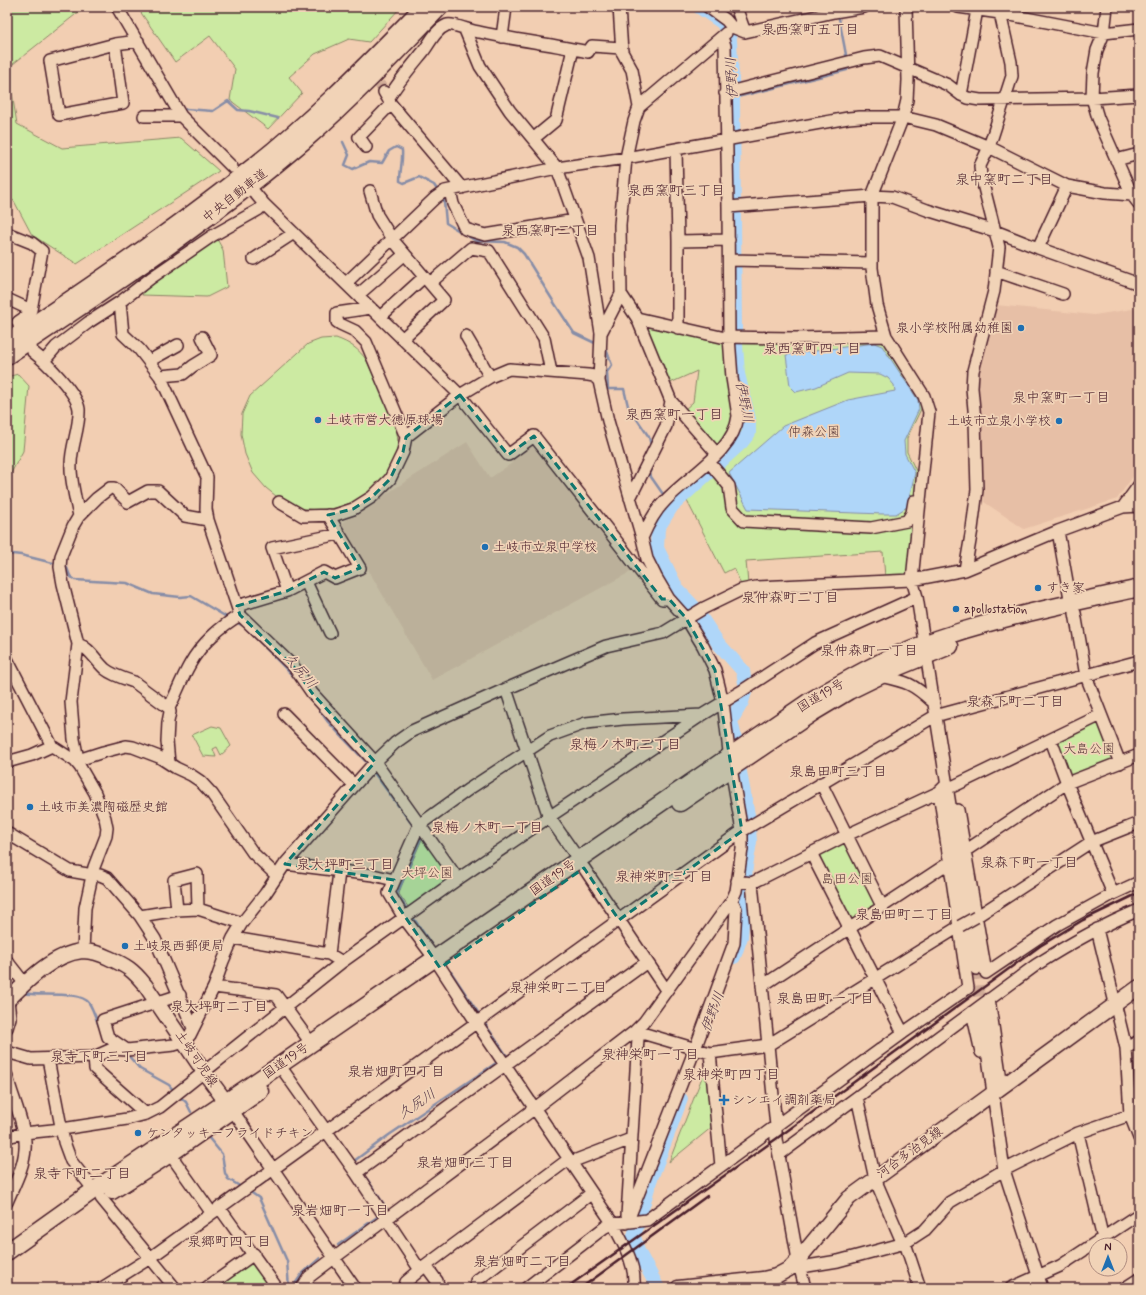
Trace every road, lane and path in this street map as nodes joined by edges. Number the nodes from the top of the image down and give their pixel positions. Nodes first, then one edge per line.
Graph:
1 (117, 7) edge
2 (423, 7) edge
3 (440, 7) edge
4 (506, 7) edge
5 (619, 7) edge
6 (708, 7) edge
7 (736, 7) edge
8 (864, 7) edge
9 (906, 7) edge
10 (958, 7) edge
11 (1107, 7) edge
12 (977, 10) junction
13 (1000, 10) edge
14 (732, 27) junction
15 (1139, 29) edge
16 (465, 30) junction
17 (745, 32) junction
18 (1104, 33) junction
19 (502, 37) junction
20 (722, 37) junction
21 (138, 41) junction
22 (115, 44) junction
23 (621, 48) junction
24 (573, 49) junction
25 (908, 67) junction
26 (725, 93) junction
27 (961, 95) junction
28 (1139, 95) edge
29 (387, 98) junction
30 (1092, 98) junction
31 (1005, 99) junction
32 (639, 107) junction
33 (144, 116) dead end
34 (181, 116) junction
35 (903, 117) junction
36 (533, 139) junction
37 (726, 140) junction
38 (366, 147) dead end
39 (989, 147) junction
40 (676, 149) junction
41 (1139, 154) edge
42 (626, 158) junction
43 (1116, 160) junction
44 (232, 167) dead end
45 (557, 168) junction
46 (1067, 186) junction
47 (462, 188) junction
48 (448, 190) junction
49 (370, 191) dead end
50 (254, 192) dead end
51 (872, 196) junction
52 (1137, 198) edge
53 (264, 204) junction
54 (728, 207) junction
55 (575, 220) junction
56 (995, 231) junction
57 (7, 233) edge
58 (294, 233) junction
59 (392, 239) junction
60 (729, 240) junction
61 (678, 241) junction
62 (1038, 248) junction
63 (405, 254) junction
64 (254, 259) dead end
65 (729, 260) junction
66 (872, 263) junction
67 (996, 271) junction
68 (427, 280) junction
69 (346, 284) junction
70 (1139, 284) edge
71 (621, 294) junction
72 (1063, 294) dead end
73 (358, 295) junction
74 (7, 299) edge
75 (120, 302) junction
76 (371, 308) junction
77 (31, 310) junction
78 (380, 317) junction
79 (637, 318) junction
80 (678, 328) junction
81 (20, 329) dead end
82 (466, 336) dead end
83 (886, 336) junction
84 (202, 337) dead end
85 (601, 337) junction
86 (729, 337) junction
87 (402, 339) junction
88 (7, 342) edge
89 (178, 345) dead end
90 (34, 352) dead end
91 (7, 356) edge
92 (44, 361) junction
93 (149, 361) junction
94 (551, 372) junction
95 (160, 376) junction
96 (490, 377) junction
97 (599, 381) junction
98 (460, 395) junction
99 (671, 401) junction
100 (406, 437) junction
101 (717, 454) junction
102 (709, 462) junction
103 (923, 478) junction
104 (1139, 485) edge
105 (630, 498) junction
106 (279, 502) dead end
107 (1139, 506) edge
108 (1122, 507) junction
109 (328, 515) junction
110 (79, 516) junction
111 (208, 520) junction
112 (1058, 530) junction
113 (340, 534) junction
114 (642, 538) junction
115 (965, 570) junction
116 (912, 580) junction
117 (306, 582) junction
118 (1139, 588) edge
119 (287, 591) junction
120 (917, 597) junction
121 (1139, 598) edge
122 (670, 599) junction
123 (1073, 608) junction
124 (235, 615) junction
125 (689, 617) junction
126 (330, 633) dead end
127 (78, 644) junction
128 (925, 650) junction
129 (7, 659) edge
130 (1139, 661) edge
131 (879, 676) junction
132 (1086, 676) junction
133 (506, 689) junction
134 (723, 702) junction
135 (933, 702) junction
136 (169, 708) junction
137 (284, 714) dead end
138 (702, 715) junction
139 (1101, 715) junction
140 (935, 716) junction
141 (1051, 740) junction
142 (52, 746) junction
143 (527, 751) junction
144 (1139, 755) edge
145 (75, 761) junction
146 (730, 761) junction
147 (7, 762) edge
148 (1120, 763) junction
149 (169, 764) junction
150 (372, 766) junction
151 (821, 783) junction
152 (1067, 784) junction
153 (354, 785) junction
154 (946, 788) junction
155 (549, 817) junction
156 (1139, 823) edge
157 (419, 825) junction
158 (742, 831) junction
159 (7, 833) edge
160 (847, 835) junction
161 (1091, 842) junction
162 (965, 851) junction
163 (811, 853) junction
164 (950, 862) junction
165 (285, 864) junction
166 (581, 864) junction
167 (339, 872) junction
168 (93, 875) junction
169 (277, 876) junction
170 (458, 879) junction
171 (394, 880) junction
172 (737, 881) junction
173 (1139, 882) edge
174 (752, 883) junction
175 (1113, 894) junction
176 (732, 900) junction
177 (882, 906) junction
178 (198, 909) junction
179 (177, 910) junction
180 (1139, 910) edge
181 (140, 916) junction
182 (976, 917) junction
183 (404, 918) junction
184 (619, 920) junction
185 (242, 923) junction
186 (960, 926) junction
187 (848, 928) junction
188 (1097, 929) junction
189 (233, 938) junction
190 (83, 951) junction
191 (329, 954) junction
192 (7, 961) edge
193 (342, 962) junction
194 (647, 962) junction
195 (438, 963) junction
196 (976, 969) tunnel mouth
197 (875, 979) junction
198 (762, 986) junction
199 (214, 987) junction
200 (1139, 987) edge
201 (666, 990) junction
202 (15, 993) edge
203 (180, 996) junction
204 (989, 999) junction
205 (157, 1003) junction
206 (1115, 1004) junction
207 (286, 1007) junction
208 (977, 1010) junction
209 (476, 1022) junction
210 (7, 1028) edge
211 (193, 1028) junction
212 (635, 1031) junction
213 (903, 1032) junction
214 (1139, 1041) edge
215 (184, 1042) junction
216 (311, 1043) junction
217 (768, 1045) junction
218 (1126, 1048) junction
219 (695, 1049) junction
220 (128, 1050) junction
221 (7, 1052) edge
222 (710, 1053) junction
223 (94, 1057) junction
224 (48, 1059) junction
225 (504, 1064) junction
226 (204, 1072) junction
227 (285, 1073) junction
228 (7, 1076) edge
229 (995, 1092) junction
230 (856, 1097) junction
231 (229, 1107) junction
232 (535, 1108) junction
233 (146, 1114) junction
234 (1134, 1114) edge
235 (776, 1126) junction
236 (62, 1129) junction
237 (326, 1131) junction
238 (24, 1133) junction
239 (1078, 1133) junction
240 (7, 1137) edge
241 (1139, 1138) edge
242 (631, 1139) junction
243 (170, 1154) junction
244 (780, 1154) junction
245 (570, 1160) junction
246 (721, 1166) junction
247 (274, 1169) junction
248 (1004, 1170) junction
249 (356, 1173) junction
250 (875, 1179) junction
251 (592, 1193) junction
252 (97, 1194) junction
253 (8, 1197) edge
254 (215, 1209) junction
255 (1139, 1214) edge
256 (386, 1219) junction
257 (627, 1223) junction
258 (613, 1224) junction
259 (1103, 1237) edge
260 (1104, 1237) edge
261 (905, 1243) junction
262 (1088, 1248) edge
263 (7, 1252) edge
264 (254, 1254) junction
265 (150, 1258) junction
266 (334, 1258) junction
267 (7, 1263) edge
268 (796, 1266) junction
269 (423, 1268) junction
270 (1038, 1276) junction
271 (1139, 1279) edge
272 (102, 1288) edge
273 (175, 1288) edge
274 (206, 1288) edge
275 (277, 1288) edge
276 (302, 1288) edge
277 (355, 1288) edge
278 (404, 1288) edge
279 (439, 1288) edge
280 (477, 1288) edge
281 (526, 1288) edge
282 (634, 1288) edge
283 (678, 1288) edge
284 (805, 1288) edge
285 (920, 1288) edge
286 (1011, 1288) edge
287 (1042, 1288) edge
288 (1125, 1288) edge

1 - 21 street
2 - 88 highway, 中央自動車道
3 - 91 highway, 中央自動車道
4 - 19 street
5 - 23 street
6 - 14 street
7 - 17 street
8 - 17 street
9 - 25 street
10 - 12 street
11 - 18 street
12 - 13 street
12 - 27 street
13 - 18 street
13 - 31 street
14 - 17 street
14 - 20 street
15 - 18 street
16 - 19 street
16 - 29 street
16 - 36 street
18 - 30 street
19 - 24 street
20 - 26 street
20 - 32 street
21 - 22 street
21 - 34 street
22 - 22 street
23 - 24 street
23 - 32 street
24 - 36 street
25 - 26 street
25 - 27 street
25 - 35 street
26 - 37 street
27 - 31 street
28 - 30 street
29 - 38 street
29 - 47 street
30 - 31 street
30 - 43 street
31 - 39 street
32 - 42 street
33 - 34 street
34 - 44 street
35 - 37 street
35 - 39 street
35 - 51 street
36 - 45 street
37 - 40 street
37 - 54 street
39 - 46 street
39 - 56 street
40 - 42 street
40 - 61 street
41 - 43 street
42 - 45 street
42 - 71 street
43 - 52 street
45 - 47 street
45 - 55 street
46 - 52 street
46 - 62 street
47 - 48 street
48 - 55 street
48 - 59 street
49 - 59 street
50 - 53 street
51 - 54 street
51 - 56 street
51 - 66 street
53 - 58 street
53 - 75 street
54 - 60 street
55 - 85 street
56 - 62 street
56 - 67 street
57 - 77 street
58 - 64 street
58 - 69 street
59 - 63 street
59 - 69 street
60 - 61 street
60 - 65 street
61 - 80 street
62 - 70 street
63 - 68 street
63 - 73 street
65 - 66 street
65 - 86 street
66 - 83 street
67 - 72 street
67 - 115 street
68 - 78 street
68 - 87 street
68 - 94 street
69 - 73 street
71 - 79 street
71 - 85 street
73 - 76 street
74 - 77 street
75 - 92 street
75 - 93 street
76 - 78 street
76 - 100 street
77 - 81 street
78 - 87 street
79 - 80 street
79 - 99 street
80 - 86 street
82 - 96 street
83 - 86 street
83 - 103 street
84 - 95 street
85 - 97 street
86 - 101 street
87 - 98 street
89 - 93 street
90 - 92 street
92 - 110 street
93 - 95 street
94 - 96 street
94 - 97 street
95 - 111 street
96 - 98 street
97 - 105 street
98 - 100 street
98 - 122 street
99 - 101 street
99 - 105 street
100 - 109 street
101 - 102 street
102 - 103 street
102 - 114 street
103 - 116 street
104 - 108 street
105 - 114 street
106 - 109 street
107 - 108 street
108 - 112 street
109 - 113 street
110 - 111 street
110 - 127 street
111 - 124 street
112 - 115 street
112 - 123 street
113 - 117 street
113 - 119 street
114 - 122 street
115 - 116 street
116 - 120 street
116 - 125 street
117 - 119 street
117 - 126 street
118 - 123 highway, 国道19号
119 - 124 street
120 - 128 street
120 - 134 street
121 - 123 highway, 国道19号
122 - 125 street
123 - 128 highway, 国道19号
123 - 132 street
124 - 136 street
124 - 150 street
125 - 133 street
125 - 134 street
127 - 136 street
127 - 145 street
128 - 131 highway, 国道19号
128 - 135 street
128 - 146 highway, 国道19号
129 - 142 street
130 - 132 street
131 - 135 street
131 - 146 highway, 国道19号
132 - 139 street
132 - 140 street
133 - 143 street
133 - 150 street
134 - 138 street
134 - 146 street
135 - 140 street
136 - 149 street
137 - 153 street
138 - 143 street
138 - 155 street
139 - 141 street
139 - 148 street
140 - 151 street
140 - 154 street
141 - 152 street
141 - 154 street
142 - 145 street
142 - 147 street
143 - 155 street
143 - 157 street
144 - 148 street
145 - 149 street
145 - 168 street
146 - 158 street
146 - 166 highway, 国道19号
148 - 152 street
149 - 169 street
150 - 153 street
150 - 157 street
151 - 158 street
151 - 160 street
152 - 161 street
152 - 162 street
153 - 165 street
154 - 160 street
154 - 162 street
154 - 164 street
154 - 196 street
155 - 166 street
155 - 170 street
156 - 161 street
157 - 170 street
157 - 171 street
158 - 172 street
158 - 184 street
159 - 168 street
160 - 163 street
160 - 177 street
161 - 175 street
161 - 182 street
162 - 182 street
163 - 174 street
163 - 187 street
164 - 177 street
164 - 186 street
165 - 167 street
165 - 169 street
166 - 184 street
166 - 195 highway, 国道19号
167 - 171 street
167 - 191 street
168 - 181 street
168 - 190 street
169 - 185 street
170 - 183 street
171 - 183 street
172 - 174 street
172 - 176 street
173 - 175 street
174 - 198 street
175 - 182 street
176 - 201 street
176 - 219 street
177 - 187 street
178 - 179 street
178 - 179 street
178 - 185 street
179 - 181 street
180 - 188 street
181 - 203 street
182 - 186 street, bridge
183 - 193 street
183 - 195 street
184 - 194 street
184 - 209 street
185 - 189 street
186 - 197 street
186 - 213 street
187 - 197 street
187 - 198 street
188 - 204 street
188 - 206 street
189 - 191 street
189 - 199 street
190 - 202 main road, 土岐可児線
190 - 205 main road, 土岐可児線
191 - 193 street
192 - 202 street
193 - 207 street
194 - 201 street
194 - 225 street
195 - 209 street
195 - 216 highway, 国道19号
195 - 227 highway, 国道19号
197 - 213 street
197 - 217 street
198 - 217 street
199 - 207 street
199 - 211 street
200 - 206 main road, 河合多治見線
201 - 212 street
202 - 210 street
203 - 205 street
203 - 211 street
204 - 208 street
204 - 229 street
205 - 215 main road, 土岐可児線
205 - 220 street
206 - 218 street
206 - 229 main road, 河合多治見線
207 - 216 street
207 - 226 street
208 - 229 street
208 - 230 street
209 - 225 street
209 - 237 street
211 - 215 street
212 - 219 street
212 - 232 street
212 - 242 street
213 - 235 street
214 - 218 street
215 - 220 street
215 - 226 main road, 土岐可児線
216 - 231 highway, 国道19号
217 - 222 street
217 - 235 street
218 - 234 street
219 - 222 street
219 - 257 street
220 - 223 street
221 - 224 street
222 - 246 street
223 - 224 street
223 - 233 street
224 - 236 street
225 - 232 street
225 - 249 street
226 - 231 main road, 土岐可児線
226 - 233 street
227 - 231 highway, 国道19号
227 - 237 street
228 - 238 street
229 - 248 street
229 - 250 main road, 河合多治見線
230 - 244 street
230 - 250 street
231 - 243 highway, 国道19号
231 - 247 street
231 - 252 highway, 国道19号
232 - 245 street
232 - 256 street
233 - 236 street
234 - 239 street
234 - 241 street
235 - 244 street
235 - 246 street
236 - 238 street
236 - 252 street
237 - 247 street
237 - 249 street
238 - 240 street
238 - 253 street
239 - 248 street
239 - 259 street
242 - 245 street
242 - 257 street
243 - 252 highway, 国道19号
243 - 254 street
244 - 268 street
245 - 251 street
245 - 269 street
246 - 257 street
247 - 254 street
247 - 266 street
248 - 261 street
248 - 270 street
249 - 256 street
250 - 261 street
250 - 268 main road, 河合多治見線
251 - 258 street
251 - 280 street
252 - 263 highway, 国道19号
252 - 265 street
252 - 267 highway, 国道19号
254 - 264 street
254 - 265 street
255 - 260 street
256 - 266 street
256 - 269 street
257 - 258 street
258 - 281 street
258 - 282 street
261 - 268 street
261 - 285 street
262 - 270 street
264 - 274 street
264 - 275 street
265 - 272 street
265 - 273 street
266 - 276 street
266 - 277 street
268 - 283 main road, 河合多治見線
268 - 284 street
269 - 278 street
269 - 279 street
270 - 286 street
270 - 287 street
271 - 288 street

